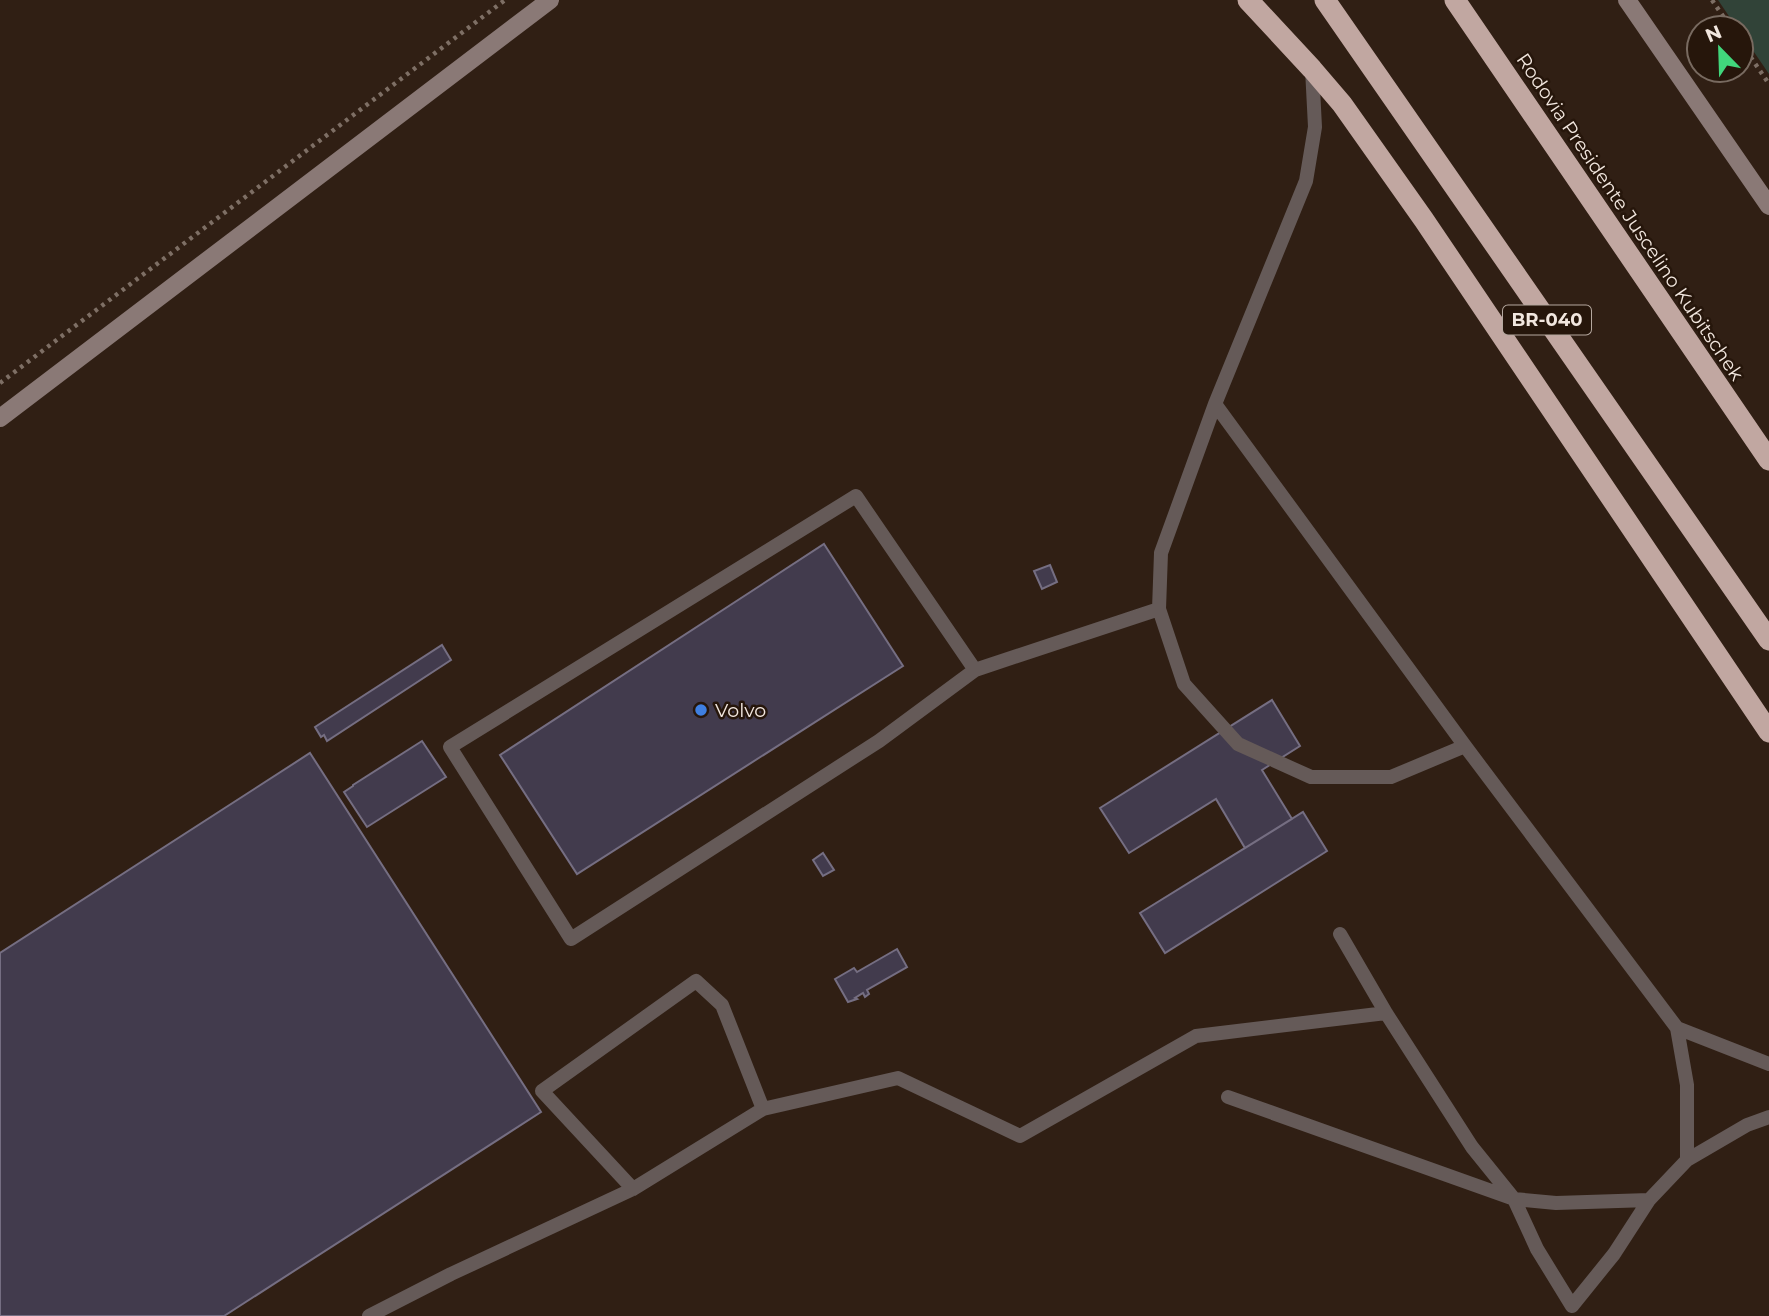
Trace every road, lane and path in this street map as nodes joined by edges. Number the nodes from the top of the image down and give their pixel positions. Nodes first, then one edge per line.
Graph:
1 (505, 0) edge
2 (550, 0) edge
3 (1325, 0) edge
4 (1455, 0) edge
5 (1627, 0) edge
6 (1248, 1) edge
7 (1755, 64) edge
8 (1312, 69) junction
9 (1769, 84) edge
10 (1769, 206) edge
11 (0, 383) edge
12 (1215, 404) junction
13 (0, 418) edge
14 (1769, 460) edge
15 (1159, 609) junction
16 (1769, 640) edge
17 (975, 670) junction
18 (1769, 732) edge
19 (1465, 746) junction
20 (1340, 934) dead end
21 (1386, 1013) junction
22 (1677, 1028) junction
23 (1769, 1064) edge
24 (1228, 1097) dead end
25 (763, 1109) junction
26 (1769, 1117) edge
27 (1687, 1160) junction
28 (633, 1189) junction
29 (1514, 1199) junction
30 (1649, 1200) junction
31 (1570, 1311) edge
32 (369, 1316) edge

1 - 11 path
2 - 13 street
3 - 16 highway, BR-040
4 - 14 highway, Rodovia Presidente Juscelino Kubitschek
5 - 10 street
6 - 8 highway
7 - 9 path
8 - 12 lane
8 - 18 highway
12 - 15 lane
12 - 19 lane
15 - 17 lane
15 - 19 lane
17 - 17 lane
19 - 22 lane
20 - 21 lane
21 - 25 lane
21 - 29 lane
22 - 23 lane
22 - 27 lane
24 - 29 lane
25 - 28 lane
25 - 28 lane
26 - 27 lane
27 - 30 lane
28 - 32 lane
29 - 30 lane
29 - 31 lane
30 - 31 lane

